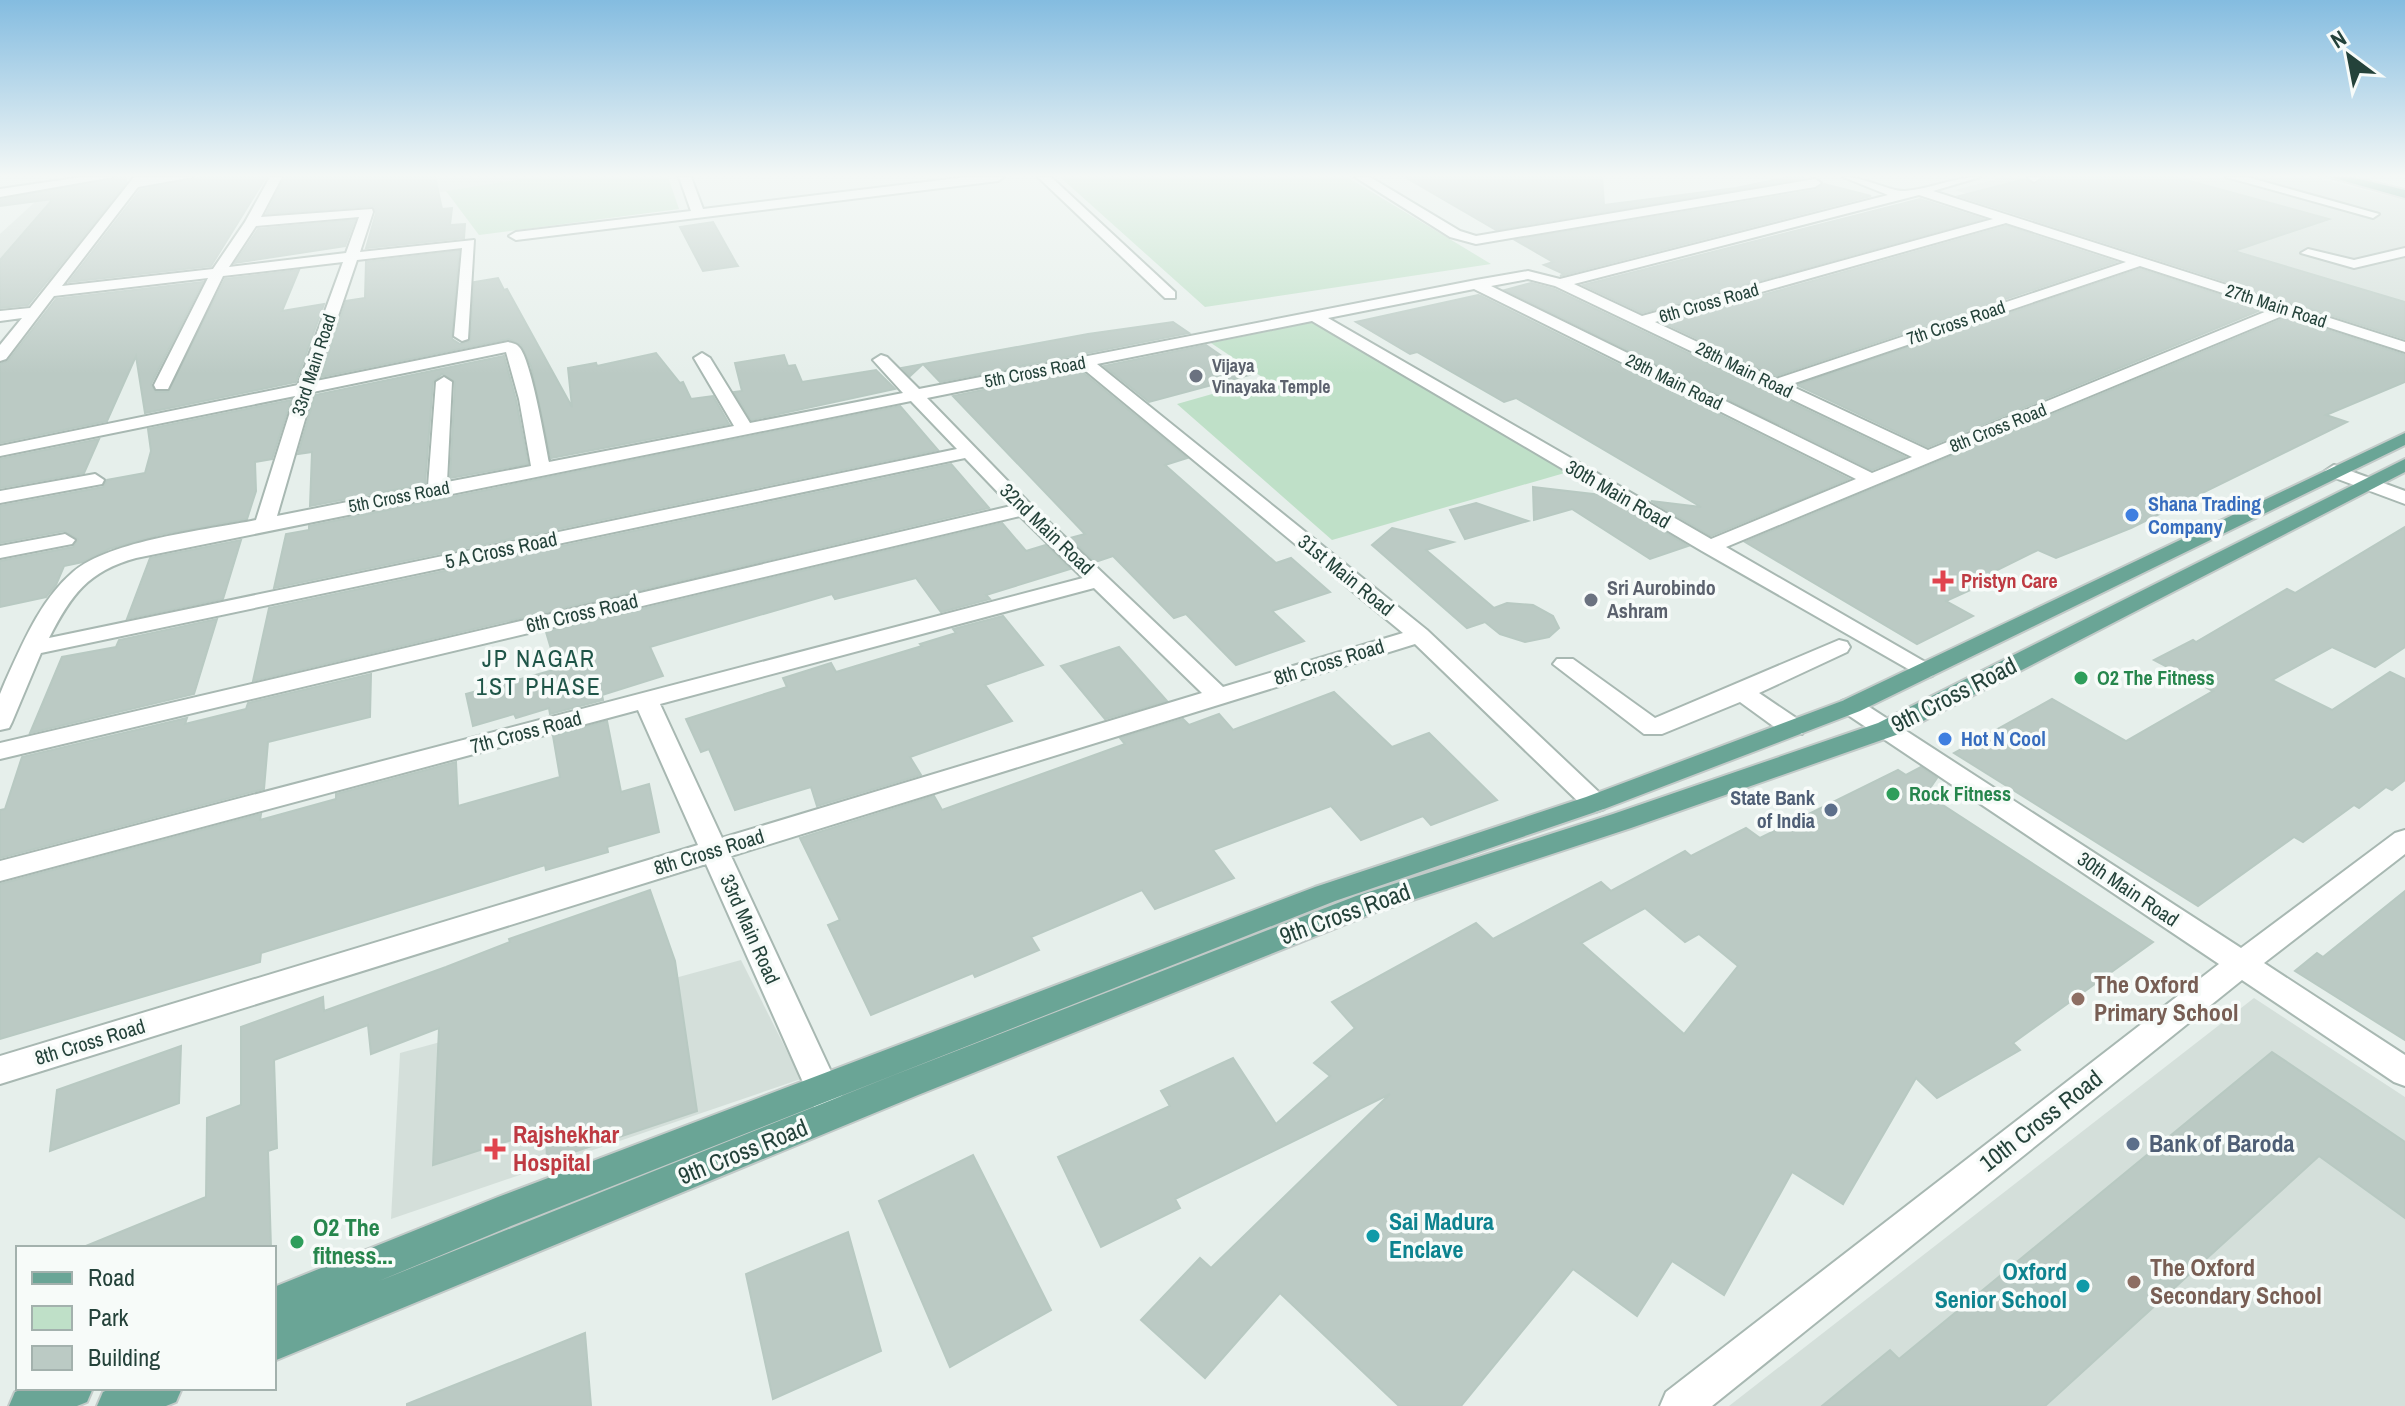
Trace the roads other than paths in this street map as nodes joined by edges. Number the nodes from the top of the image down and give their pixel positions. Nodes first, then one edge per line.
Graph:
1 (90, 243) edge
2 (238, 243) edge
3 (355, 243) edge
4 (1114, 243) edge
5 (1719, 243) edge
6 (1923, 243) edge
7 (2079, 243) edge
8 (2405, 252) edge
9 (2308, 253) dead end
10 (350, 257) junction
11 (2139, 262) junction
12 (217, 274) junction
13 (1560, 283) junction
14 (1476, 284) junction
15 (52, 292) junction
16 (1170, 295) dead end
17 (2286, 309) junction
18 (34, 312) junction
19 (0, 316) edge
20 (1314, 316) junction
21 (1642, 321) junction
22 (462, 336) dead end
23 (2405, 347) edge
24 (0, 356) edge
25 (702, 358) dead end
26 (881, 360) dead end
27 (1084, 362) junction
28 (444, 382) dead end
29 (162, 385) dead end
30 (1774, 385) junction
31 (306, 387) junction
32 (913, 396) junction
33 (745, 429) junction
34 (2405, 438) edge
35 (0, 451) edge
36 (970, 452) junction
37 (1927, 457) junction
38 (2405, 465) edge
39 (541, 469) junction
40 (2334, 471) junction
41 (95, 480) dead end
42 (1872, 480) junction
43 (2367, 484) junction
44 (437, 490) junction
45 (0, 497) edge
46 (2405, 498) edge
47 (1024, 509) junction
48 (265, 524) junction
49 (65, 540) dead end
50 (1709, 547) junction
51 (0, 552) edge
52 (1099, 580) junction
53 (1419, 635) junction
54 (1839, 647) dead end
55 (33, 648) junction
56 (1565, 664) dead end
57 (1924, 671) junction
58 (1742, 692) junction
59 (1218, 696) junction
60 (646, 700) junction
61 (1851, 706) junction
62 (0, 722) edge
63 (1793, 728) junction
64 (1887, 729) junction
65 (0, 751) edge
66 (1595, 803) junction
67 (2405, 840) edge
68 (714, 851) junction
69 (0, 871) edge
70 (2241, 964) junction
71 (0, 1070) edge
72 (2405, 1072) edge
73 (822, 1088) junction
74 (834, 1115) junction
75 (276, 1305) edge
76 (276, 1341) edge
77 (68, 1390) edge
78 (157, 1390) edge
79 (29, 1406) edge
80 (117, 1406) edge
81 (1680, 1406) edge

1 - 15 street
2 - 12 street
3 - 10 street, 33rd Main Road
4 - 16 street
5 - 13 street, 5th Cross Road
6 - 21 street, 6th Cross Road
7 - 11 street, 27th Main Road
8 - 9 street
10 - 12 street
10 - 22 street
10 - 31 street, 33rd Main Road
11 - 17 street, 27th Main Road
11 - 30 street, 7th Cross Road
12 - 15 street
12 - 29 street
13 - 14 street, 5th Cross Road
13 - 21 street, 28th Main Road
14 - 20 street, 5th Cross Road
14 - 42 street, 29th Main Road
15 - 18 street
17 - 23 street, 27th Main Road
17 - 37 street, 8th Cross Road
18 - 19 street
18 - 24 street
20 - 27 street, 5th Cross Road
20 - 50 street, 30th Main Road
21 - 30 street, 28th Main Road
25 - 33 street
26 - 32 street, 32nd Main Road
27 - 32 street, 5th Cross Road
27 - 53 street, 31st Main Road
28 - 44 street
30 - 37 street, 28th Main Road
31 - 35 street
31 - 39 street
31 - 48 street, 33rd Main Road
32 - 33 street, 5th Cross Road
32 - 36 street, 32nd Main Road
33 - 39 street, 5th Cross Road
34 - 40 main road, 9th Cross Road
36 - 47 street, 32nd Main Road
36 - 55 street, 5 A Cross Road
37 - 42 street, 8th Cross Road
38 - 43 main road, 9th Cross Road
39 - 44 street, 5th Cross Road
40 - 43 street
40 - 57 main road, 9th Cross Road
41 - 45 street
42 - 50 street, 8th Cross Road
43 - 46 street
43 - 64 main road, 9th Cross Road
44 - 48 street, 5th Cross Road
47 - 52 street, 32nd Main Road
47 - 65 street, 6th Cross Road
48 - 55 street, 5th Cross Road
49 - 51 street
50 - 57 street, 30th Main Road
52 - 59 street, 32nd Main Road
52 - 60 street, 7th Cross Road
53 - 59 street, 8th Cross Road
53 - 66 street, 31st Main Road
54 - 58 street
55 - 62 street
56 - 58 street
57 - 61 main road, 9th Cross Road
58 - 63 street
59 - 68 street, 8th Cross Road
60 - 68 street, 33rd Main Road
60 - 69 street, 7th Cross Road
61 - 63 main road, 9th Cross Road
61 - 64 street, 30th Main Road
63 - 66 main road, 9th Cross Road
64 - 70 street, 30th Main Road
64 - 74 main road, 9th Cross Road
66 - 73 main road, 9th Cross Road
67 - 70 street, 10th Cross Road
68 - 71 street, 8th Cross Road
68 - 73 street, 33rd Main Road
70 - 72 street, 30th Main Road
70 - 81 street, 10th Cross Road
73 - 74 street, 33rd Main Road
73 - 75 main road, 9th Cross Road
74 - 76 main road, 9th Cross Road
77 - 79 main road
78 - 80 main road

